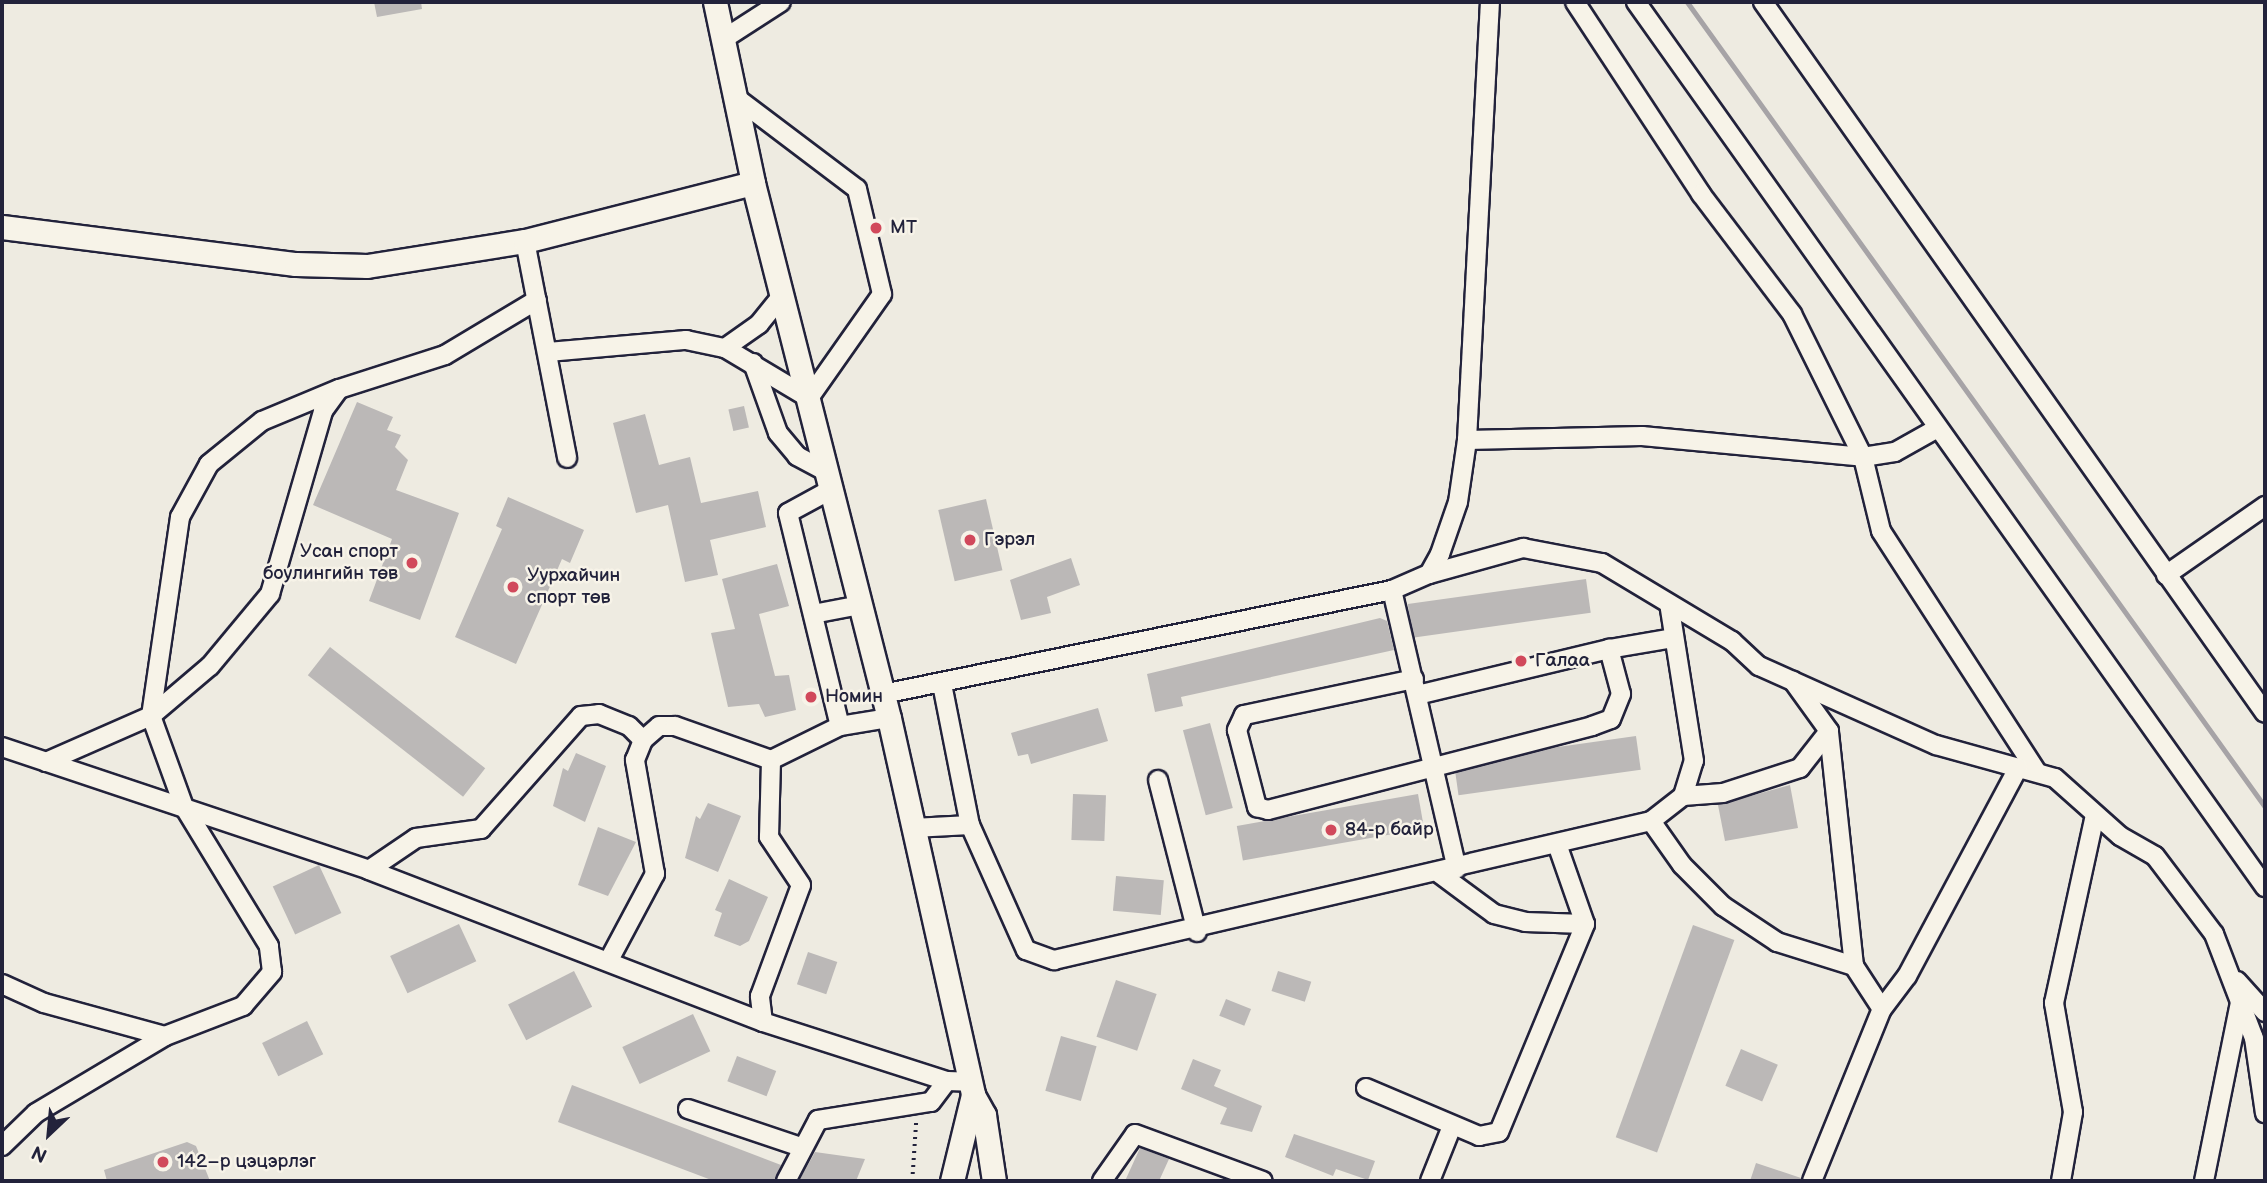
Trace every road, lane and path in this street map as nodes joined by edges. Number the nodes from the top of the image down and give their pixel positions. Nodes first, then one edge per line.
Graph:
1 (715, 2) edge
2 (781, 2) edge
3 (1490, 2) edge
4 (1575, 2) edge
5 (1636, 2) edge
6 (1763, 2) edge
7 (722, 40) junction
8 (734, 96) junction
9 (753, 183) junction
10 (2, 227) edge
11 (525, 241) junction
12 (782, 296) junction
13 (537, 300) junction
14 (725, 348) junction
15 (548, 352) junction
16 (753, 363) junction
17 (339, 389) junction
18 (809, 398) junction
19 (1936, 429) junction
20 (1467, 440) junction
21 (1863, 457) junction
22 (567, 458) dead end
23 (829, 480) junction
24 (2265, 506) edge
25 (1429, 574) junction
26 (2166, 575) junction
27 (1392, 590) junction
28 (1669, 604) junction
29 (860, 605) junction
30 (813, 614) junction
31 (1674, 638) junction
32 (1609, 649) junction
33 (1791, 679) junction
34 (942, 684) junction
35 (1416, 687) junction
36 (883, 694) junction
37 (2265, 713) edge
38 (151, 716) junction
39 (889, 718) junction
40 (840, 726) junction
41 (1829, 731) junction
42 (643, 740) junction
43 (2, 747) edge
44 (771, 760) junction
45 (46, 762) junction
46 (2018, 768) junction
47 (1435, 769) junction
48 (2036, 771) junction
49 (1158, 780) dead end
50 (1683, 796) junction
51 (184, 807) junction
52 (2095, 815) junction
53 (1651, 821) junction
54 (970, 825) junction
55 (914, 828) junction
56 (1557, 844) junction
57 (1457, 869) junction
58 (369, 870) junction
59 (1440, 874) junction
60 (2265, 887) edge
61 (1585, 924) junction
62 (1197, 932) junction
63 (609, 960) junction
64 (1854, 966) junction
65 (2230, 973) junction
66 (2, 984) edge
67 (2240, 999) junction
68 (1882, 1009) junction
69 (2265, 1012) edge
70 (763, 1022) junction
71 (165, 1036) junction
72 (963, 1086) junction
73 (1366, 1088) dead end
74 (917, 1104) junction
75 (688, 1109) dead end
76 (2265, 1113) edge
77 (1452, 1126) junction
78 (2, 1146) edge
79 (801, 1147) junction
80 (786, 1181) edge
81 (912, 1181) edge
82 (952, 1181) edge
83 (994, 1181) edge
84 (1102, 1181) edge
85 (1263, 1181) edge
86 (1430, 1181) edge
87 (1812, 1181) edge
88 (2061, 1181) edge
89 (2204, 1181) edge

1 - 7 main road
2 - 7 street
3 - 20 street
4 - 21 street
5 - 19 street
6 - 26 street
7 - 8 main road
8 - 9 main road
8 - 18 street
9 - 11 main road
9 - 12 main road
10 - 11 main road
11 - 13 street
12 - 14 street
12 - 18 main road
13 - 15 street
13 - 17 street
14 - 15 street
14 - 16 street
15 - 22 street
16 - 18 street
16 - 23 street
17 - 38 street
17 - 38 street
18 - 23 main road
19 - 21 street
19 - 60 street
20 - 21 street
20 - 25 street
21 - 48 street
23 - 29 main road
23 - 30 street
24 - 26 street
25 - 27 street
25 - 28 street
26 - 37 street
27 - 34 street
27 - 35 street
28 - 31 street
28 - 33 street
29 - 30 street
29 - 36 main road
30 - 40 street
31 - 32 street
31 - 50 street
32 - 35 street
32 - 47 street
33 - 41 street
33 - 46 street
34 - 36 street
34 - 54 street
35 - 47 street
35 - 47 street
36 - 39 main road
38 - 45 street
38 - 51 street
39 - 40 street
39 - 55 main road
40 - 44 street
41 - 50 street
41 - 64 street
42 - 44 street
42 - 58 street
42 - 63 street
43 - 45 street
44 - 70 street
45 - 51 street
46 - 48 street
46 - 68 street
47 - 57 street
48 - 52 street
49 - 62 street
50 - 53 street
51 - 58 street
51 - 71 street
52 - 65 street
52 - 88 street
53 - 56 street
53 - 64 street
54 - 55 street
54 - 62 street
55 - 72 main road
56 - 57 street
56 - 61 street
57 - 59 street
58 - 63 street
59 - 61 street
59 - 62 street
61 - 77 street
63 - 70 street
64 - 68 street
65 - 67 street
65 - 69 street
66 - 71 street
67 - 76 street
67 - 89 street
68 - 87 street
70 - 72 street
71 - 78 street
72 - 74 street
72 - 82 main road
72 - 83 main road
73 - 77 street
74 - 79 street
74 - 81 path
75 - 79 street
77 - 86 street
79 - 80 street
84 - 85 street

